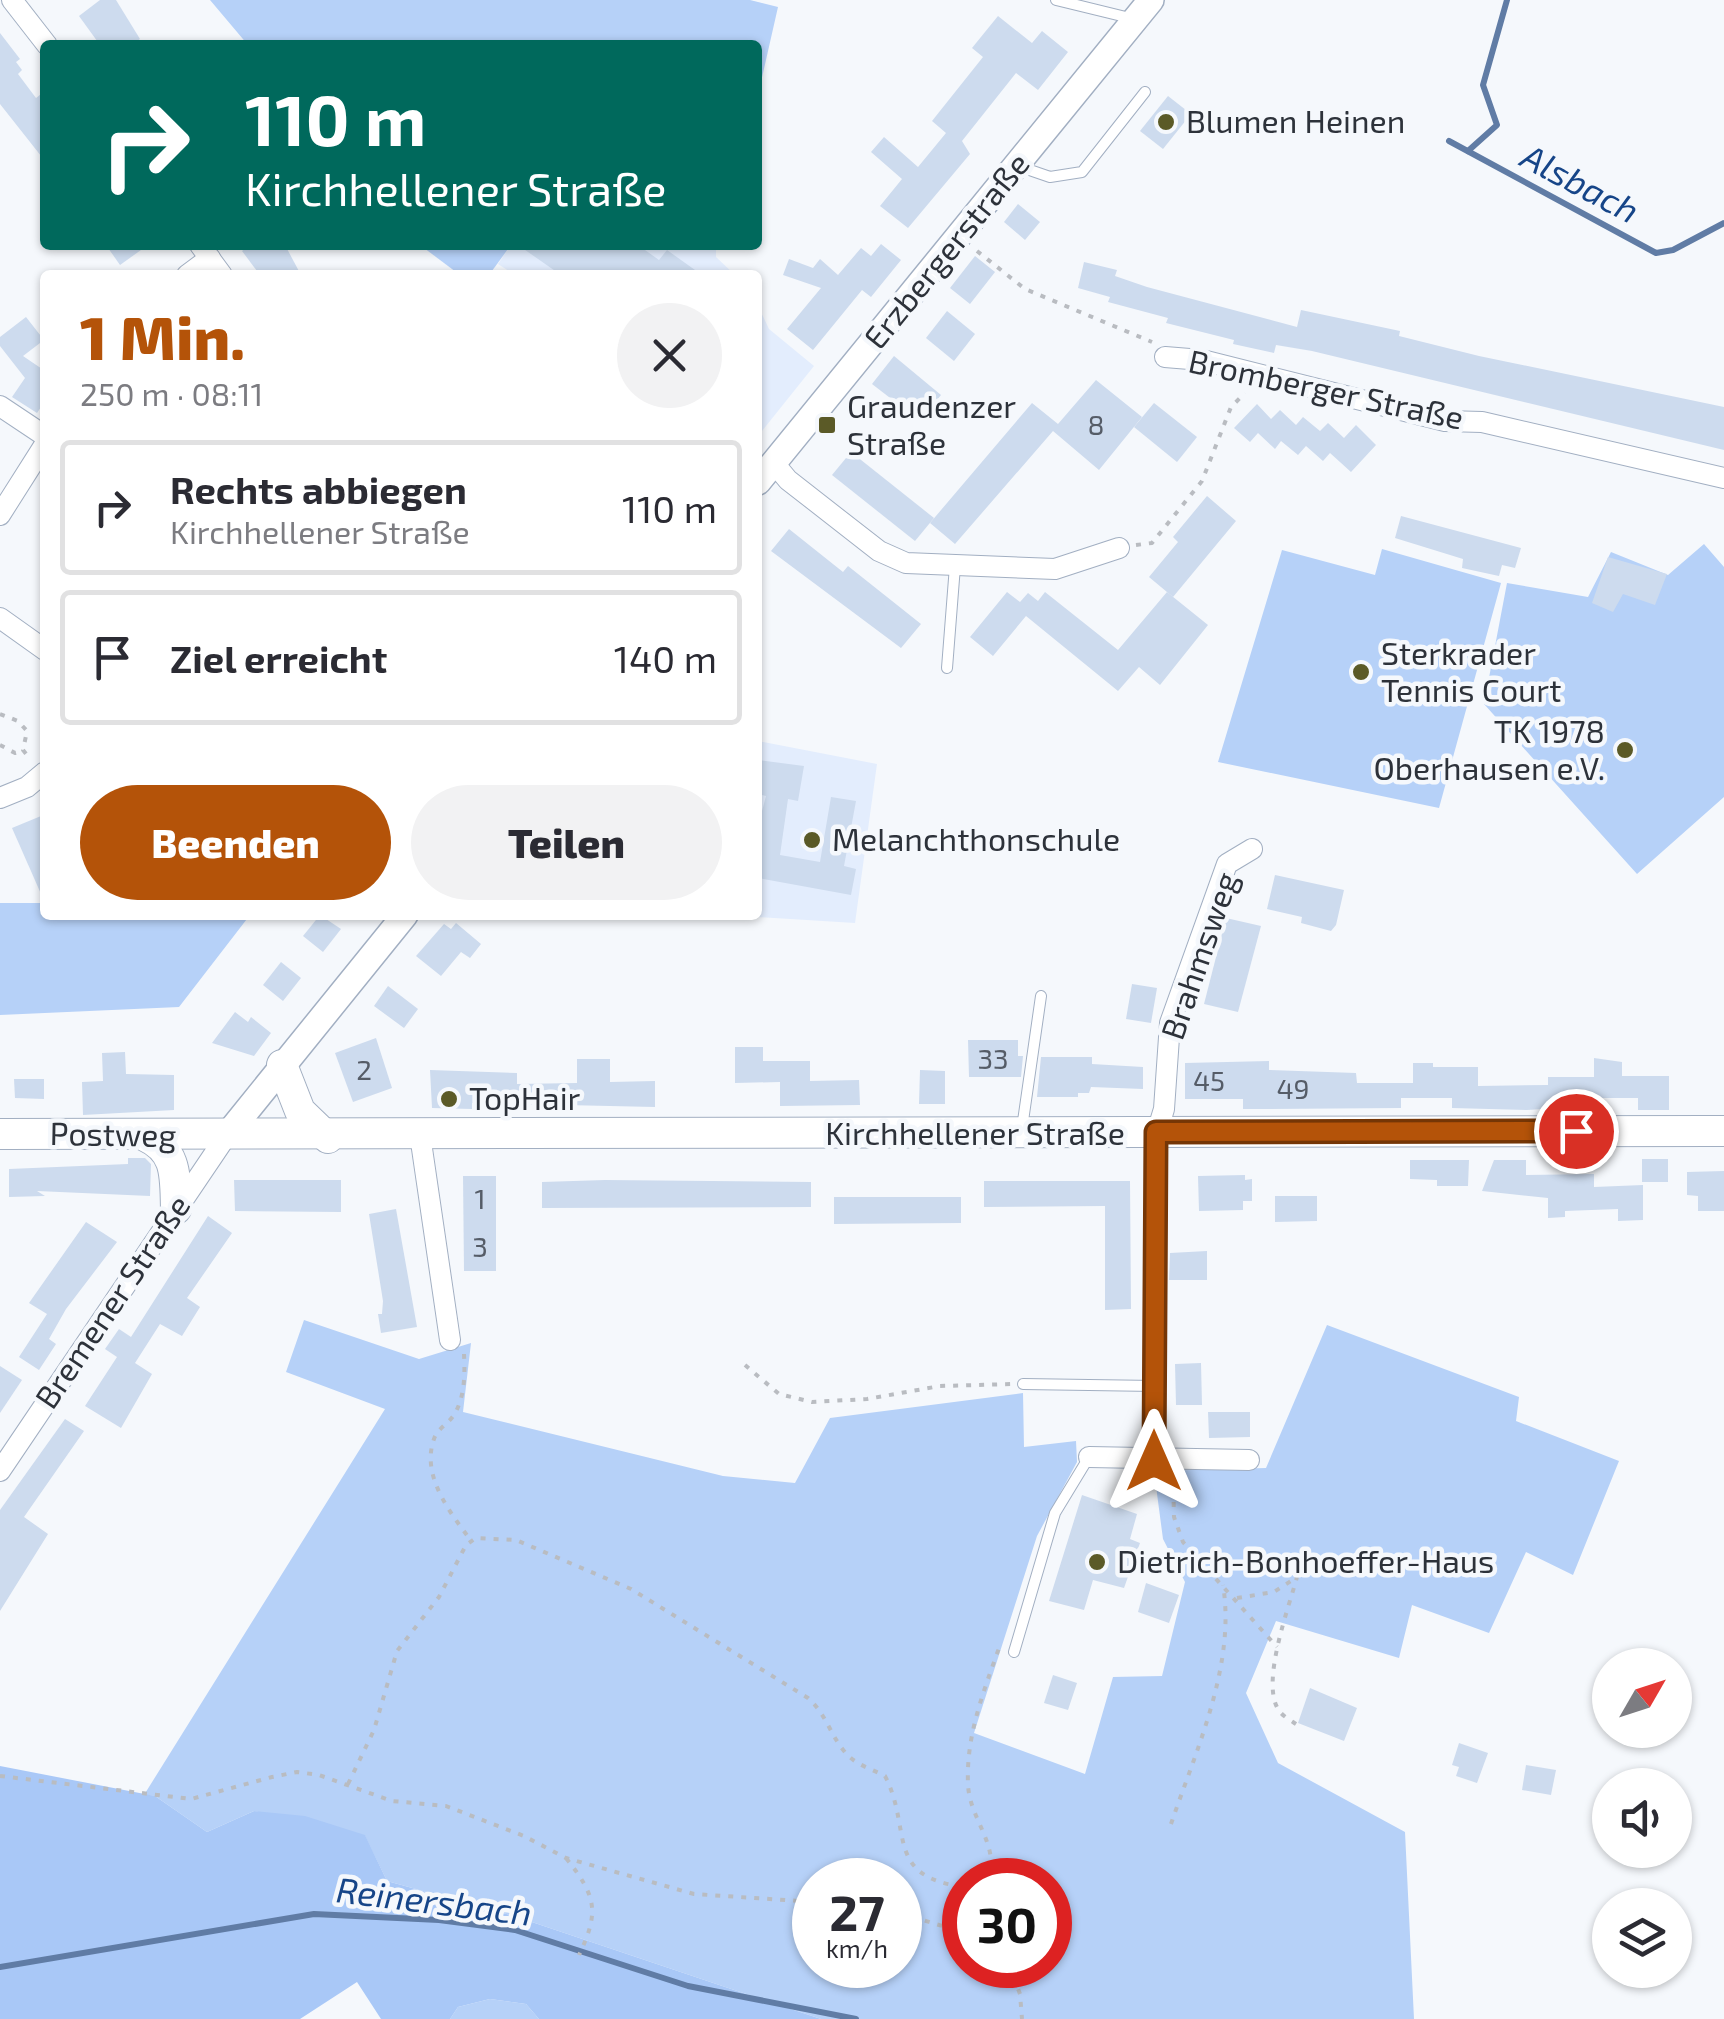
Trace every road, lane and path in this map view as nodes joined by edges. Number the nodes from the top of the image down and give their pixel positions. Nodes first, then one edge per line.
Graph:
1 (12, 0) edge
2 (1056, 0) edge
3 (1143, 10) edge
4 (43, 40) edge
5 (1144, 92) dead end
6 (1017, 166) junction
7 (958, 236) junction
8 (1165, 357) joint
9 (1262, 376) junction
10 (0, 406) edge
11 (40, 436) edge
12 (40, 448) edge
13 (765, 472) edge
14 (1724, 478) edge
15 (0, 515) edge
16 (1119, 548) joint
17 (955, 565) junction
18 (0, 618) edge
19 (40, 646) edge
20 (947, 668) dead end
21 (0, 714) edge
22 (0, 745) edge
23 (23, 750) junction
24 (40, 775) edge
25 (40, 780) edge
26 (0, 798) edge
27 (1252, 849) dead end
28 (401, 920) edge
29 (1041, 996) dead end
30 (282, 1065) junction
31 (1724, 1131) edge
32 (1156, 1132) junction
33 (0, 1134) edge
34 (1021, 1134) junction
35 (226, 1135) junction
36 (420, 1135) junction
37 (145, 1136) junction
38 (328, 1138) junction
39 (176, 1210) junction
40 (450, 1340) joint
41 (745, 1364) dead end
42 (1024, 1384) joint
43 (1155, 1386) junction
44 (1089, 1457) joint
45 (1248, 1460) dead end
46 (1163, 1461) junction
47 (0, 1471) edge
48 (471, 1540) junction
49 (1223, 1585) junction
50 (1235, 1599) junction
51 (1000, 1645) dead end
52 (1277, 1647) junction
53 (1014, 1652) dead end
54 (1296, 1724) dead end
55 (0, 1776) edge
56 (348, 1784) junction
57 (1171, 1824) dead end
58 (566, 1858) junction
59 (991, 1858) edge
60 (942, 1881) edge
61 (792, 1900) edge
62 (579, 1955) dead end
63 (1018, 1988) edge
64 (1022, 2019) edge

1 - 4 street
2 - 3 lane, Erzbergerstraße
3 - 6 street, Erzbergerstraße
5 - 6 lane
6 - 7 street, Erzbergerstraße
7 - 8 path, Bromberger Straße
7 - 13 street, Erzbergerstraße
8 - 9 street, Bromberger Straße
9 - 14 street, Bromberger Straße
9 - 16 path
10 - 11 street
12 - 15 street
13 - 17 street
16 - 17 street
17 - 20 lane
18 - 19 street
21 - 23 path
22 - 23 path
23 - 24 path
25 - 26 street
27 - 32 street, Brahmsweg
28 - 30 street
29 - 34 lane
30 - 35 street
30 - 38 main road
31 - 32 main road, Kirchhellener Straße
32 - 34 main road, Kirchhellener Straße
32 - 43 street, Brahmsweg
33 - 37 main road, Postweg
34 - 36 main road, Kirchhellener Straße
35 - 37 main road, Postweg
35 - 38 main road, Kirchhellener Straße
35 - 39 street, Bremener Straße
36 - 38 main road, Kirchhellener Straße
36 - 40 street
37 - 39 main road
39 - 47 street, Bremener Straße
40 - 48 path
41 - 42 path
42 - 43 lane
43 - 46 street, Brahmsweg
44 - 46 street
44 - 53 lane
45 - 46 street
46 - 49 path
48 - 56 path
48 - 60 path
49 - 50 path
49 - 57 path
50 - 52 path
50 - 52 path
51 - 59 path
52 - 54 path
55 - 56 path
56 - 58 path
58 - 61 path
58 - 62 path
63 - 64 path

